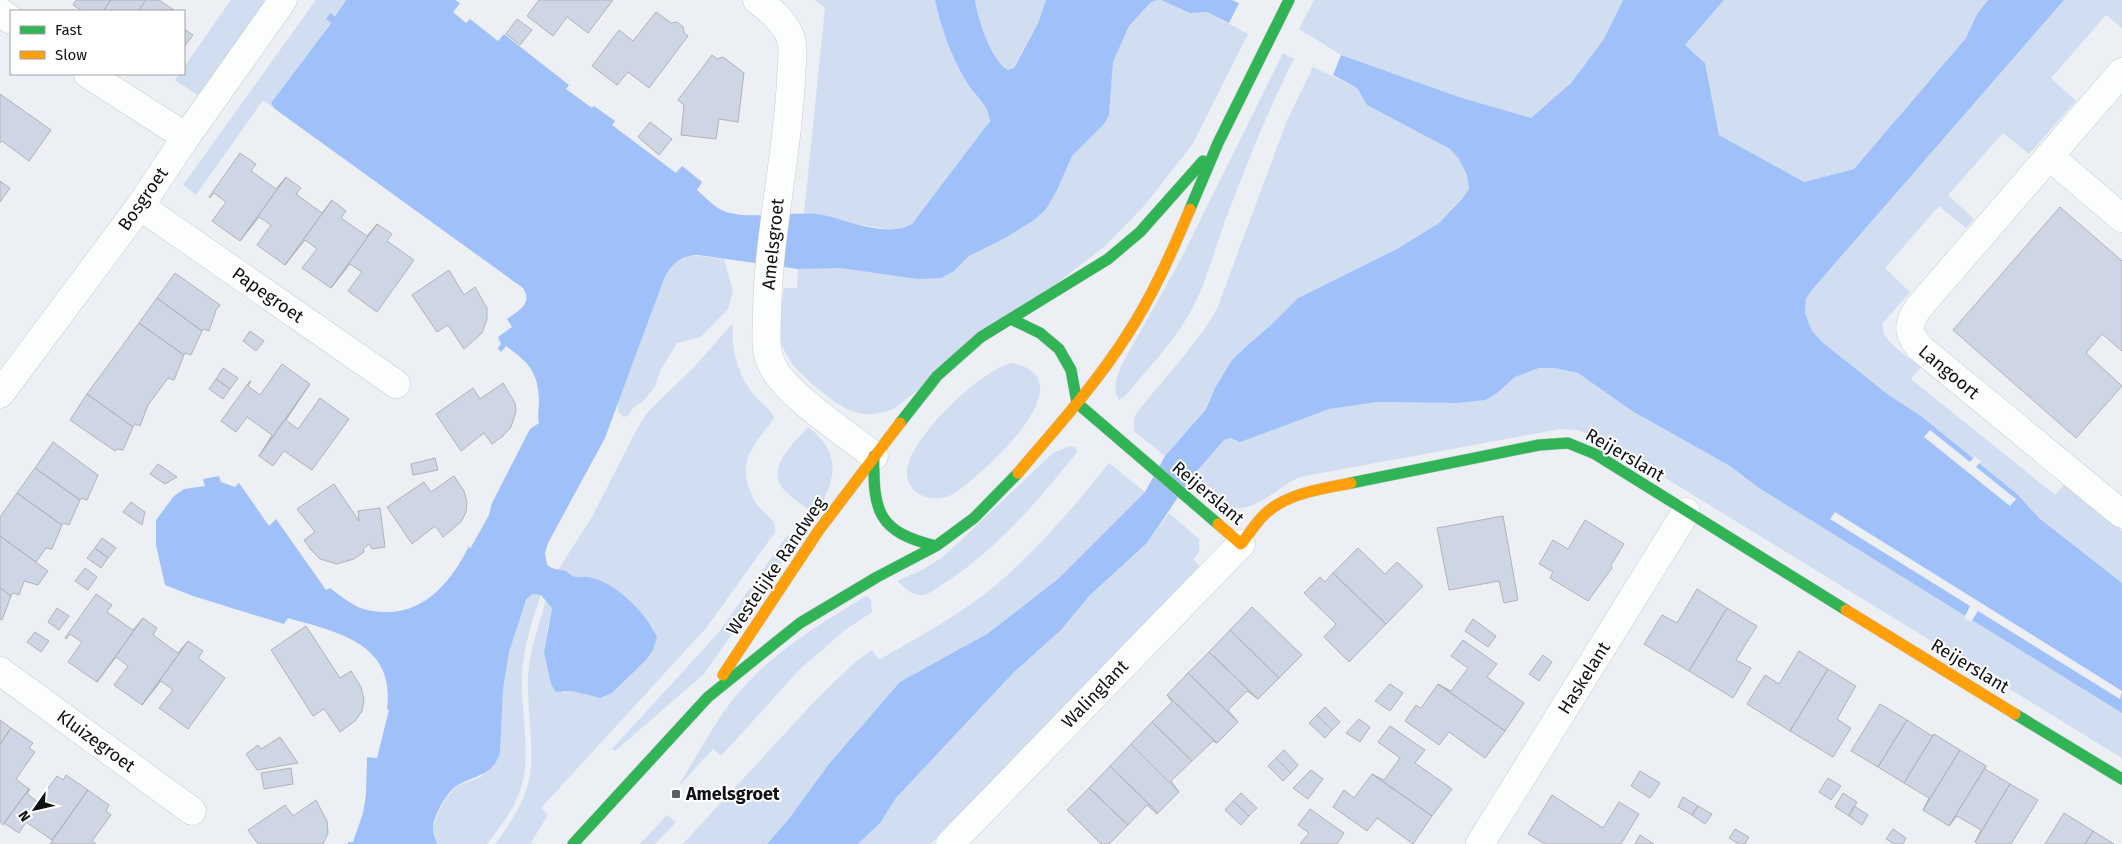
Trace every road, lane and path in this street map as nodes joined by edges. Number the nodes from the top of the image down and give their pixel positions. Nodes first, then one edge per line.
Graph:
1 (282, 0) edge
2 (757, 0) edge
3 (1290, 0) edge
4 (2122, 72) edge
5 (90, 75) edge
6 (186, 137) junction
7 (1218, 143) junction
8 (2049, 156) junction
9 (140, 206) junction
10 (2122, 218) edge
11 (1011, 319) junction
12 (396, 384) dead end
13 (0, 394) edge
14 (1077, 403) junction
15 (874, 456) junction
16 (1686, 512) junction
17 (2122, 514) edge
18 (1241, 544) junction
19 (936, 546) junction
20 (0, 671) edge
21 (708, 697) junction
22 (2122, 779) edge
23 (192, 811) dead end
24 (573, 844) edge
25 (950, 844) edge
26 (1480, 844) edge

1 - 6 street, Bosgroet
2 - 15 street, Amelsgroet
3 - 7 street, Westelijke Randweg
4 - 8 street, Langoort
5 - 6 street
6 - 9 street, Bosgroet
7 - 11 street, Westelijke Randweg
7 - 14 street, Westelijke Randweg
8 - 10 street
8 - 17 street, Langoort
9 - 12 street, Papegroet
9 - 13 street, Bosgroet
11 - 14 street
11 - 15 street, Westelijke Randweg
14 - 18 street, Reijerslant
14 - 19 street, Westelijke Randweg
15 - 19 street
15 - 21 street, Westelijke Randweg
16 - 18 street, Reijerslant
16 - 22 street, Reijerslant
16 - 26 street, Haskelant
18 - 25 street, Walinglant
19 - 21 street, Westelijke Randweg
20 - 23 street, Kluizegroet
21 - 24 street, Westelijke Randweg

